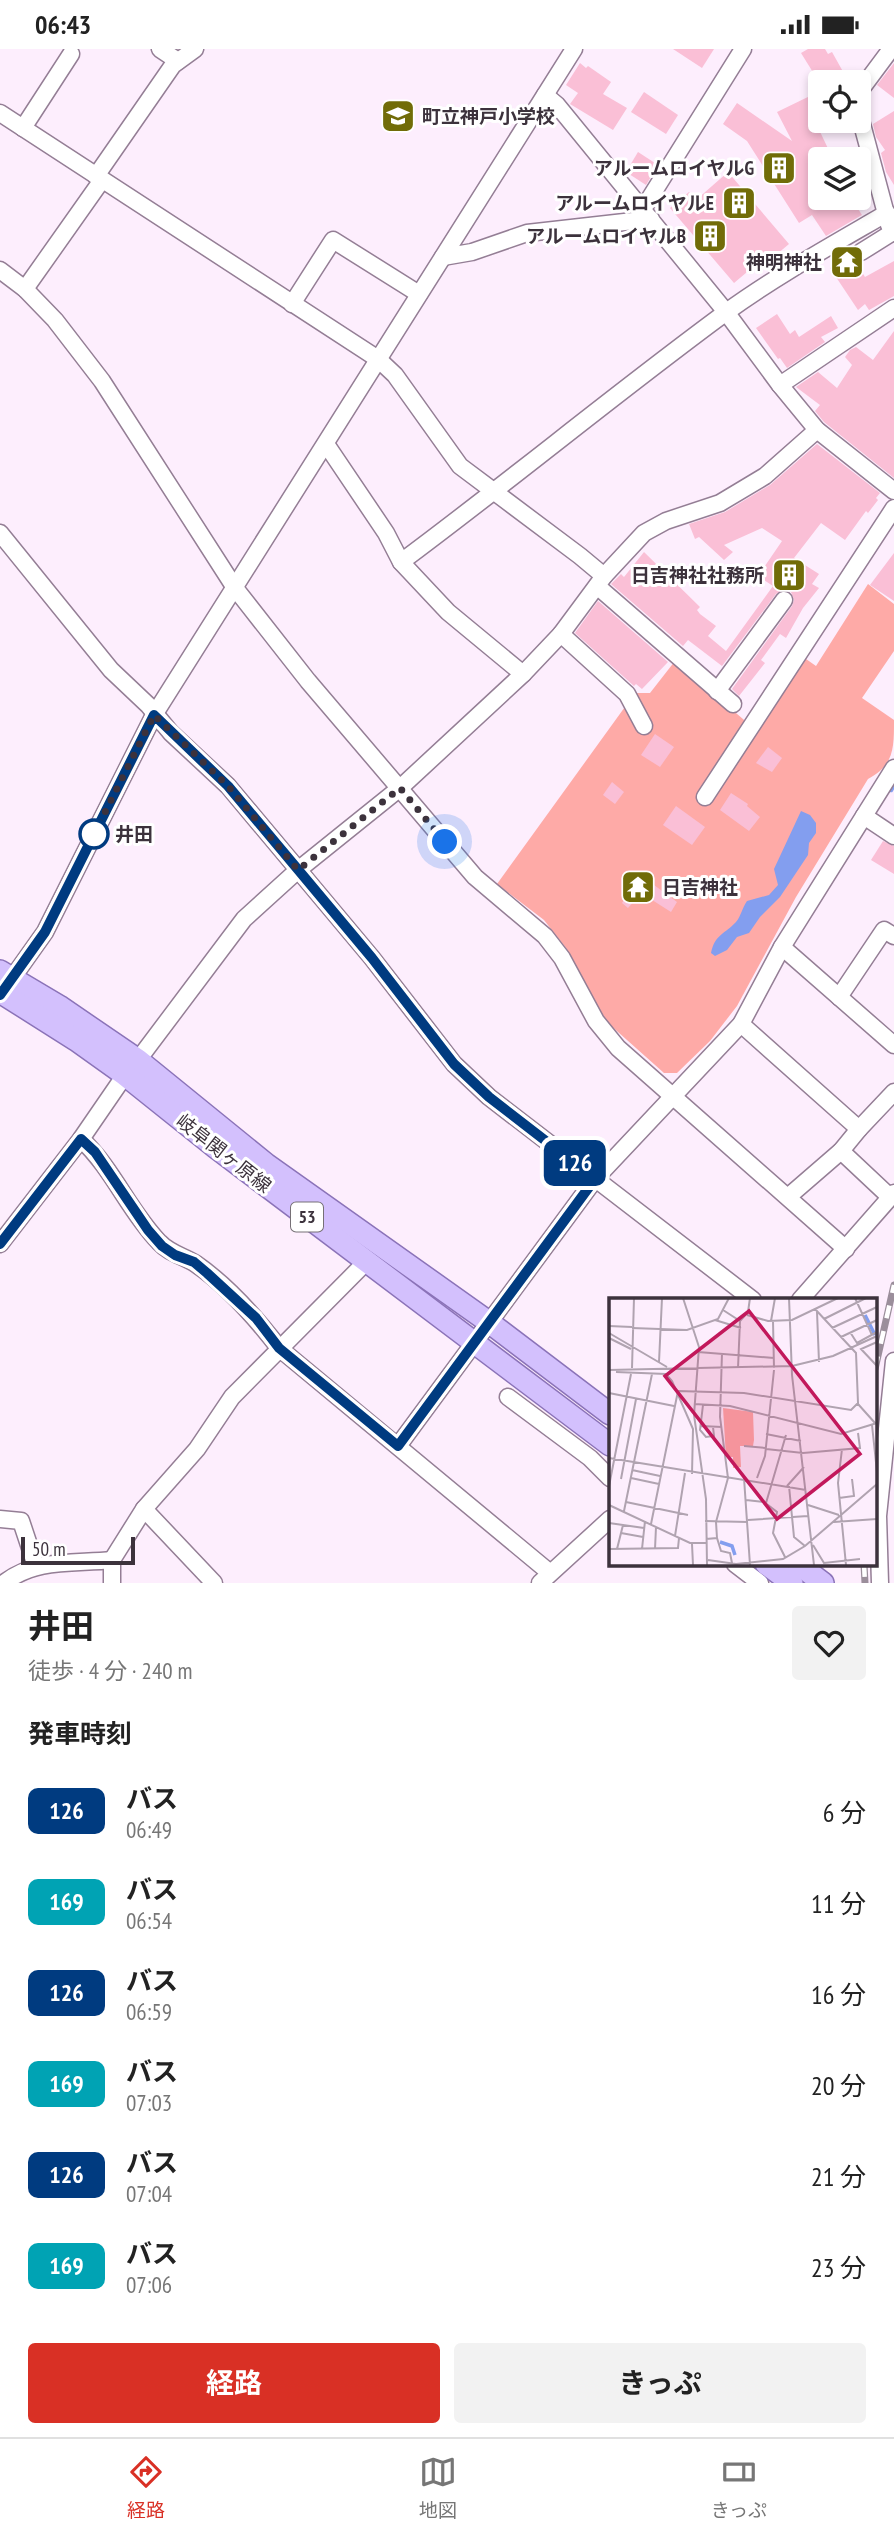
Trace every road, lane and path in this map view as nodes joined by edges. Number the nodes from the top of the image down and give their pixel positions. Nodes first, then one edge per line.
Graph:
1 (160, 49) edge
2 (195, 49) edge
3 (574, 49) edge
4 (743, 49) edge
5 (891, 49) edge
6 (71, 54) dead end
7 (178, 61) junction
8 (871, 76) edge
9 (545, 95) junction
10 (0, 113) edge
11 (23, 128) junction
12 (865, 133) edge
13 (99, 178) junction
14 (887, 213) junction
15 (647, 214) junction
16 (894, 233) edge
17 (860, 252) dead end
18 (443, 257) junction
19 (0, 270) edge
20 (25, 289) junction
21 (419, 294) junction
22 (292, 304) junction
23 (894, 308) edge
24 (726, 312) junction
25 (378, 359) junction
26 (780, 385) junction
27 (817, 430) junction
28 (326, 444) junction
29 (894, 491) edge
30 (495, 492) junction
31 (894, 508) edge
32 (0, 533) edge
33 (401, 562) junction
34 (601, 581) junction
35 (235, 587) junction
36 (784, 600) dead end
37 (561, 633) junction
38 (523, 674) junction
39 (717, 691) junction
40 (733, 704) dead end
41 (154, 715) junction
42 (645, 726) dead end
43 (894, 768) edge
44 (400, 788) junction
45 (705, 797) dead end
46 (864, 816) junction
47 (894, 836) edge
48 (298, 870) junction
49 (894, 936) edge
50 (782, 947) junction
51 (3, 986) edge
52 (839, 997) junction
53 (741, 1024) junction
54 (894, 1045) edge
55 (132, 1067) junction
56 (894, 1092) edge
57 (672, 1097) junction
58 (859, 1129) junction
59 (81, 1139) junction
60 (842, 1151) junction
61 (595, 1179) junction
62 (892, 1195) edge
63 (789, 1196) junction
64 (0, 1244) edge
65 (846, 1249) junction
66 (366, 1262) junction
67 (750, 1298) edge
68 (802, 1298) edge
69 (490, 1323) junction
70 (474, 1343) junction
71 (279, 1348) junction
72 (894, 1361) edge
73 (508, 1397) dead end
74 (609, 1412) edge
75 (885, 1416) edge
76 (609, 1444) edge
77 (398, 1446) junction
78 (609, 1476) edge
79 (144, 1509) junction
80 (0, 1519) edge
81 (609, 1521) edge
82 (112, 1560) junction
83 (36, 1566) junction
84 (738, 1566) edge
85 (769, 1566) edge
86 (801, 1566) edge
87 (545, 1577) edge
88 (4, 1583) edge
89 (112, 1583) edge
90 (214, 1583) edge
91 (760, 1583) edge
92 (792, 1583) edge
93 (823, 1583) edge
94 (880, 1583) edge

1 - 7 street
2 - 7 street
3 - 9 street
4 - 15 street
5 - 8 street
6 - 11 street
7 - 13 street
9 - 15 street
9 - 18 street
10 - 11 street
11 - 13 street
12 - 14 street
13 - 20 street
13 - 22 street
14 - 16 street
14 - 24 street
15 - 18 street
15 - 24 street
16 - 17 street
18 - 21 street
19 - 20 street
20 - 35 street
21 - 22 street
21 - 25 street
22 - 25 street
23 - 26 street
24 - 26 street
24 - 30 street
25 - 28 street
25 - 30 street
26 - 27 street
27 - 29 street
27 - 34 street
28 - 33 street
28 - 35 street
30 - 33 street
30 - 34 street
31 - 45 street
32 - 41 street
33 - 38 street
34 - 37 street
34 - 39 street
35 - 41 street
35 - 44 street
36 - 39 street
37 - 38 street
37 - 42 street
38 - 44 street
39 - 40 street
41 - 48 street
41 - 51 street
43 - 46 street
44 - 48 street
44 - 57 street
46 - 47 street
46 - 50 street
48 - 55 street
48 - 61 street
49 - 52 street
50 - 52 street
50 - 53 street
51 - 55 main road, 岐阜関ヶ原線 / 53
52 - 54 street
53 - 57 street
53 - 58 street
55 - 59 street
55 - 66 main road, 岐阜関ヶ原線 / 53
55 - 69 main road, 岐阜関ヶ原線 / 53
56 - 58 street
57 - 61 street
57 - 63 street
58 - 60 street
59 - 64 street
59 - 71 street
60 - 62 street
60 - 63 street
61 - 67 street
61 - 69 street
62 - 65 street
63 - 65 street
65 - 68 street
66 - 70 main road, 岐阜関ヶ原線 / 53
66 - 71 street
69 - 70 street
69 - 74 main road, 岐阜関ヶ原線 / 53
70 - 76 main road, 岐阜関ヶ原線 / 53
70 - 77 street
71 - 77 street
71 - 79 street
72 - 75 street
73 - 78 street
75 - 94 street
77 - 87 street
79 - 82 street
79 - 90 street
80 - 83 street
81 - 87 street
82 - 83 street
82 - 89 street
83 - 88 street
84 - 91 street
85 - 92 main road
86 - 93 main road

